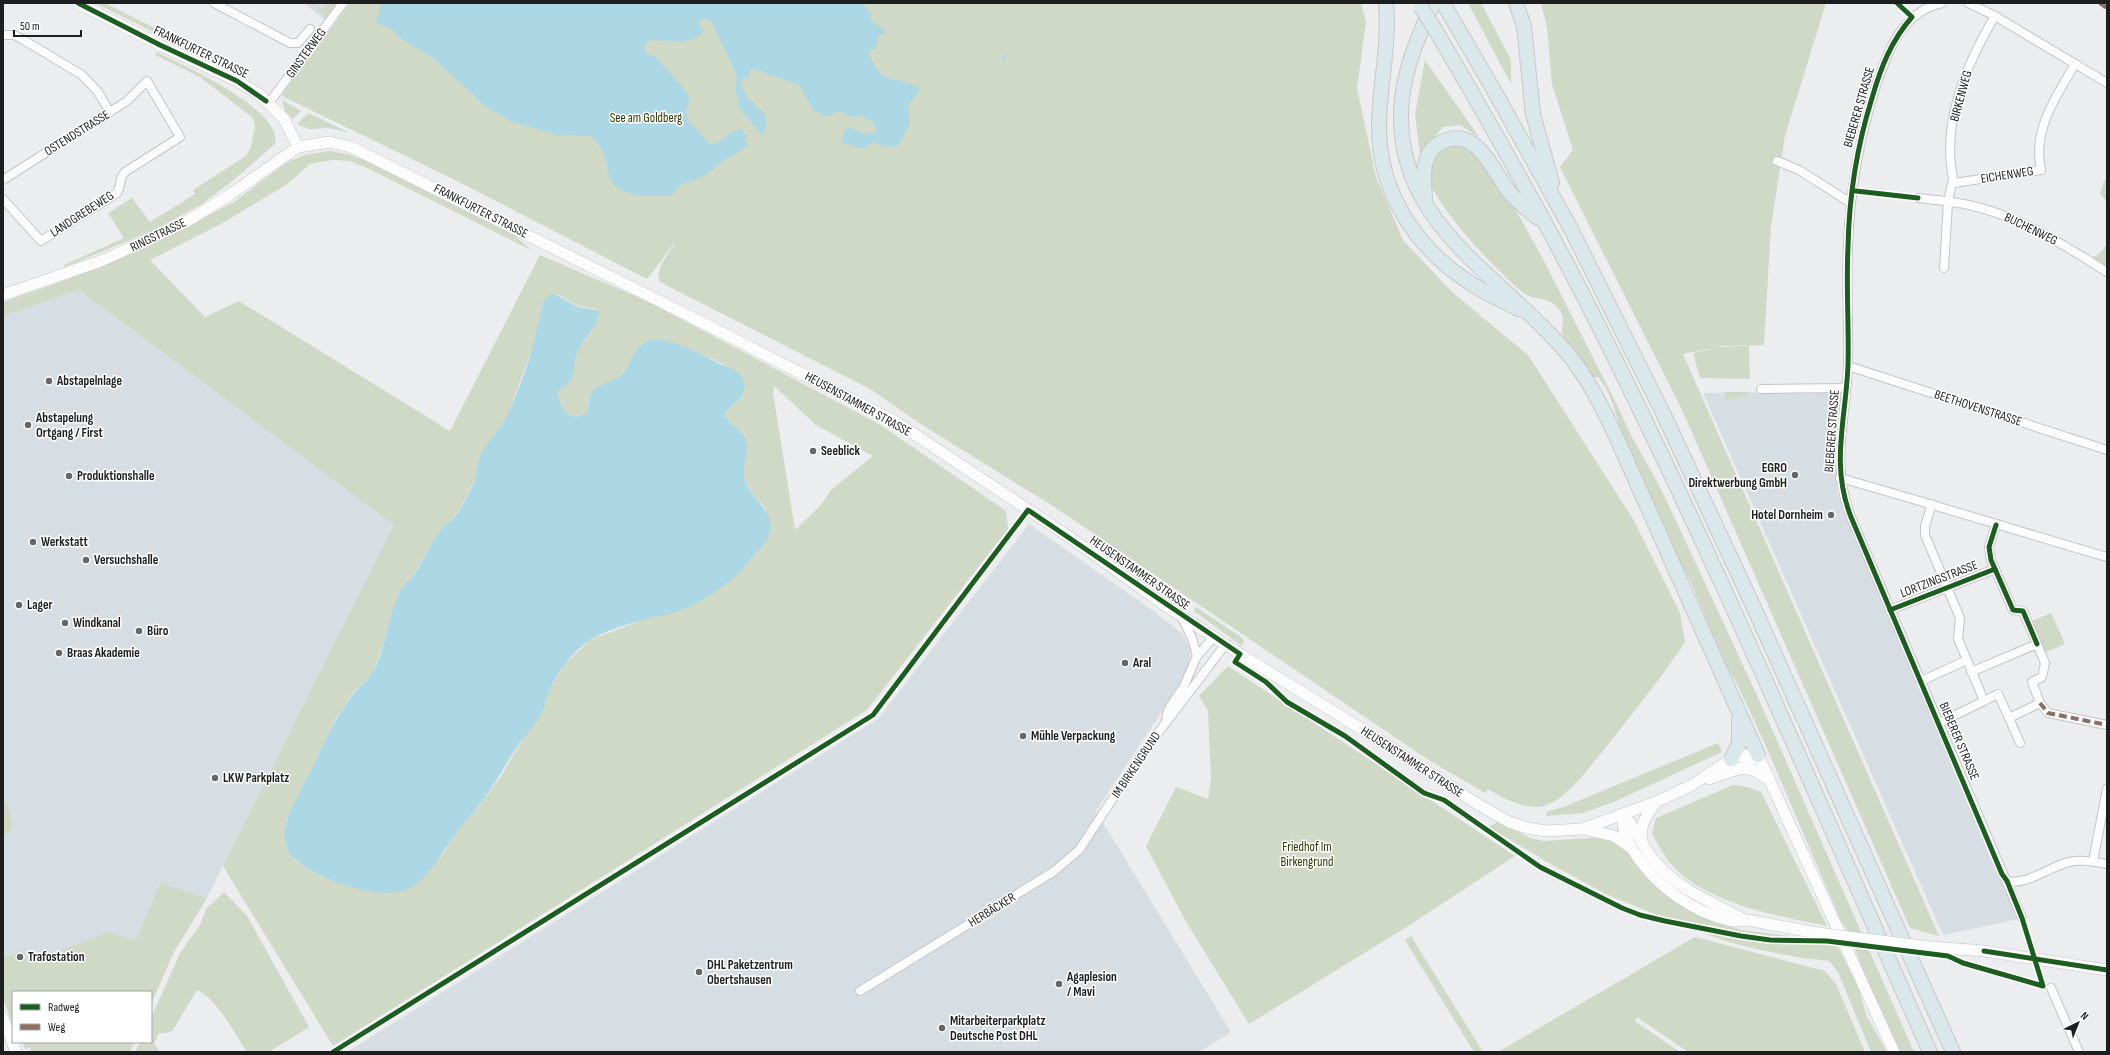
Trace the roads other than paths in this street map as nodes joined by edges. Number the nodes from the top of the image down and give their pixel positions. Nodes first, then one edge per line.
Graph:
1 (78, 3) edge
2 (214, 3) edge
3 (343, 3) edge
4 (1386, 3) edge
5 (1516, 3) edge
6 (1942, 3) edge
7 (1968, 3) edge
8 (1433, 5) edge
9 (1995, 16) junction
10 (310, 28) dead end
11 (3, 35) edge
12 (2075, 64) junction
13 (147, 81) joint
14 (2107, 84) edge
15 (269, 103) junction
16 (110, 112) junction
17 (298, 147) junction
18 (1777, 161) dead end
19 (3, 180) edge
20 (1954, 183) junction
21 (1918, 198) dead end
22 (3, 200) edge
23 (1948, 202) junction
24 (1851, 203) junction
25 (1426, 206) junction
26 (1560, 208) junction
27 (1546, 224) junction
28 (1944, 268) dead end
29 (2107, 272) edge
30 (642, 292) joint
31 (3, 295) edge
32 (1536, 320) junction
33 (1848, 366) junction
34 (1761, 388) dead end
35 (1846, 388) junction
36 (2107, 450) edge
37 (1840, 478) junction
38 (1932, 504) junction
39 (1996, 525) junction
40 (2107, 557) edge
41 (1996, 569) junction
42 (1948, 587) junction
43 (1890, 610) junction
44 (1180, 615) junction
45 (1214, 637) junction
46 (2037, 644) junction
47 (1225, 645) junction
48 (1197, 656) junction
49 (1967, 660) junction
50 (1971, 672) junction
51 (1921, 681) junction
52 (1984, 701) junction
53 (2040, 704) junction
54 (1738, 712) junction
55 (2009, 718) junction
56 (1166, 720) junction
57 (1939, 723) junction
58 (2107, 725) edge
59 (2020, 743) dead end
60 (1758, 755) junction
61 (1736, 764) junction
62 (1768, 779) junction
63 (2107, 789) edge
64 (1656, 802) junction
65 (1106, 810) joint
66 (1623, 814) junction
67 (1582, 829) junction
68 (1644, 848) junction
69 (1633, 850) junction
70 (2093, 861) junction
71 (2107, 864) edge
72 (2007, 881) junction
73 (2022, 918) dead end
74 (1746, 920) junction
75 (2107, 970) edge
76 (2051, 988) dead end
77 (860, 991) dead end
78 (3, 1018) edge
79 (12, 1042) edge
80 (1894, 1052) edge
81 (1930, 1052) edge
82 (1953, 1052) edge
83 (2079, 1052) edge

1 - 15 main road, FRANKFURTER STRASSE
2 - 10 street
3 - 15 street, GINSTERWEG
4 - 32 highway
5 - 26 highway
6 - 24 street, BIEBERER STRASSE
7 - 9 street
8 - 25 highway
8 - 26 highway
8 - 27 highway, bridge
9 - 12 street
9 - 20 street, BIRKENWEG
11 - 16 street
12 - 14 street
12 - 20 street, EICHENWEG
13 - 16 street, OSTENDSTRASSE
13 - 22 street, LANDGREBEWEG
15 - 17 main road, FRANKFURTER STRASSE
16 - 19 street, OSTENDSTRASSE
17 - 30 main road, FRANKFURTER STRASSE
17 - 31 main road, RINGSTRASSE
18 - 24 street
20 - 23 street
21 - 23 street, BUCHENWEG
23 - 28 street
23 - 29 street, BUCHENWEG
24 - 33 street, BIEBERER STRASSE
25 - 27 highway
25 - 32 highway
26 - 82 highway
27 - 81 highway
30 - 44 main road, HEUSENSTAMMER STRASSE
32 - 54 highway
33 - 35 street, BIEBERER STRASSE
33 - 36 street, BEETHOVENSTRASSE
34 - 35 street, BIEBERER STRASSE
35 - 37 street, BIEBERER STRASSE
37 - 38 street
37 - 43 street, BIEBERER STRASSE
38 - 39 street
38 - 42 street, LORTZINGSTRASSE
39 - 40 street
39 - 41 street, LORTZINGSTRASSE
41 - 42 street, LORTZINGSTRASSE
41 - 46 street, LORTZINGSTRASSE
42 - 43 street, LORTZINGSTRASSE
42 - 49 street
43 - 51 street, BIEBERER STRASSE
44 - 45 main road, HEUSENSTAMMER STRASSE
44 - 48 street
45 - 47 main road, HEUSENSTAMMER STRASSE
45 - 48 street, IM BIRKENGRUND
46 - 50 street
46 - 53 street
47 - 56 street, IM BIRKENGRUND
47 - 67 main road, HEUSENSTAMMER STRASSE
48 - 56 street, IM BIRKENGRUND
49 - 50 street
49 - 51 street
50 - 52 street
51 - 57 street, BIEBERER STRASSE
52 - 55 street
52 - 57 street
53 - 55 street
53 - 58 street
54 - 60 highway
54 - 61 highway
55 - 59 street
56 - 65 street, IM BIRKENGRUND
57 - 72 street, BIEBERER STRASSE
60 - 61 main road, HEUSENSTAMMER STRASSE
60 - 62 main road
61 - 62 main road
61 - 64 main road, HEUSENSTAMMER STRASSE
62 - 80 main road
63 - 70 street
64 - 66 main road, HEUSENSTAMMER STRASSE
64 - 68 main road
65 - 77 street, HERBÄCKER
66 - 67 main road, HEUSENSTAMMER STRASSE
66 - 68 main road
66 - 69 main road
67 - 69 main road
68 - 74 main road
69 - 74 main road
70 - 71 street
70 - 72 street
72 - 73 street, BIEBERER STRASSE
74 - 75 main road, bridge
76 - 83 street
78 - 79 main road

